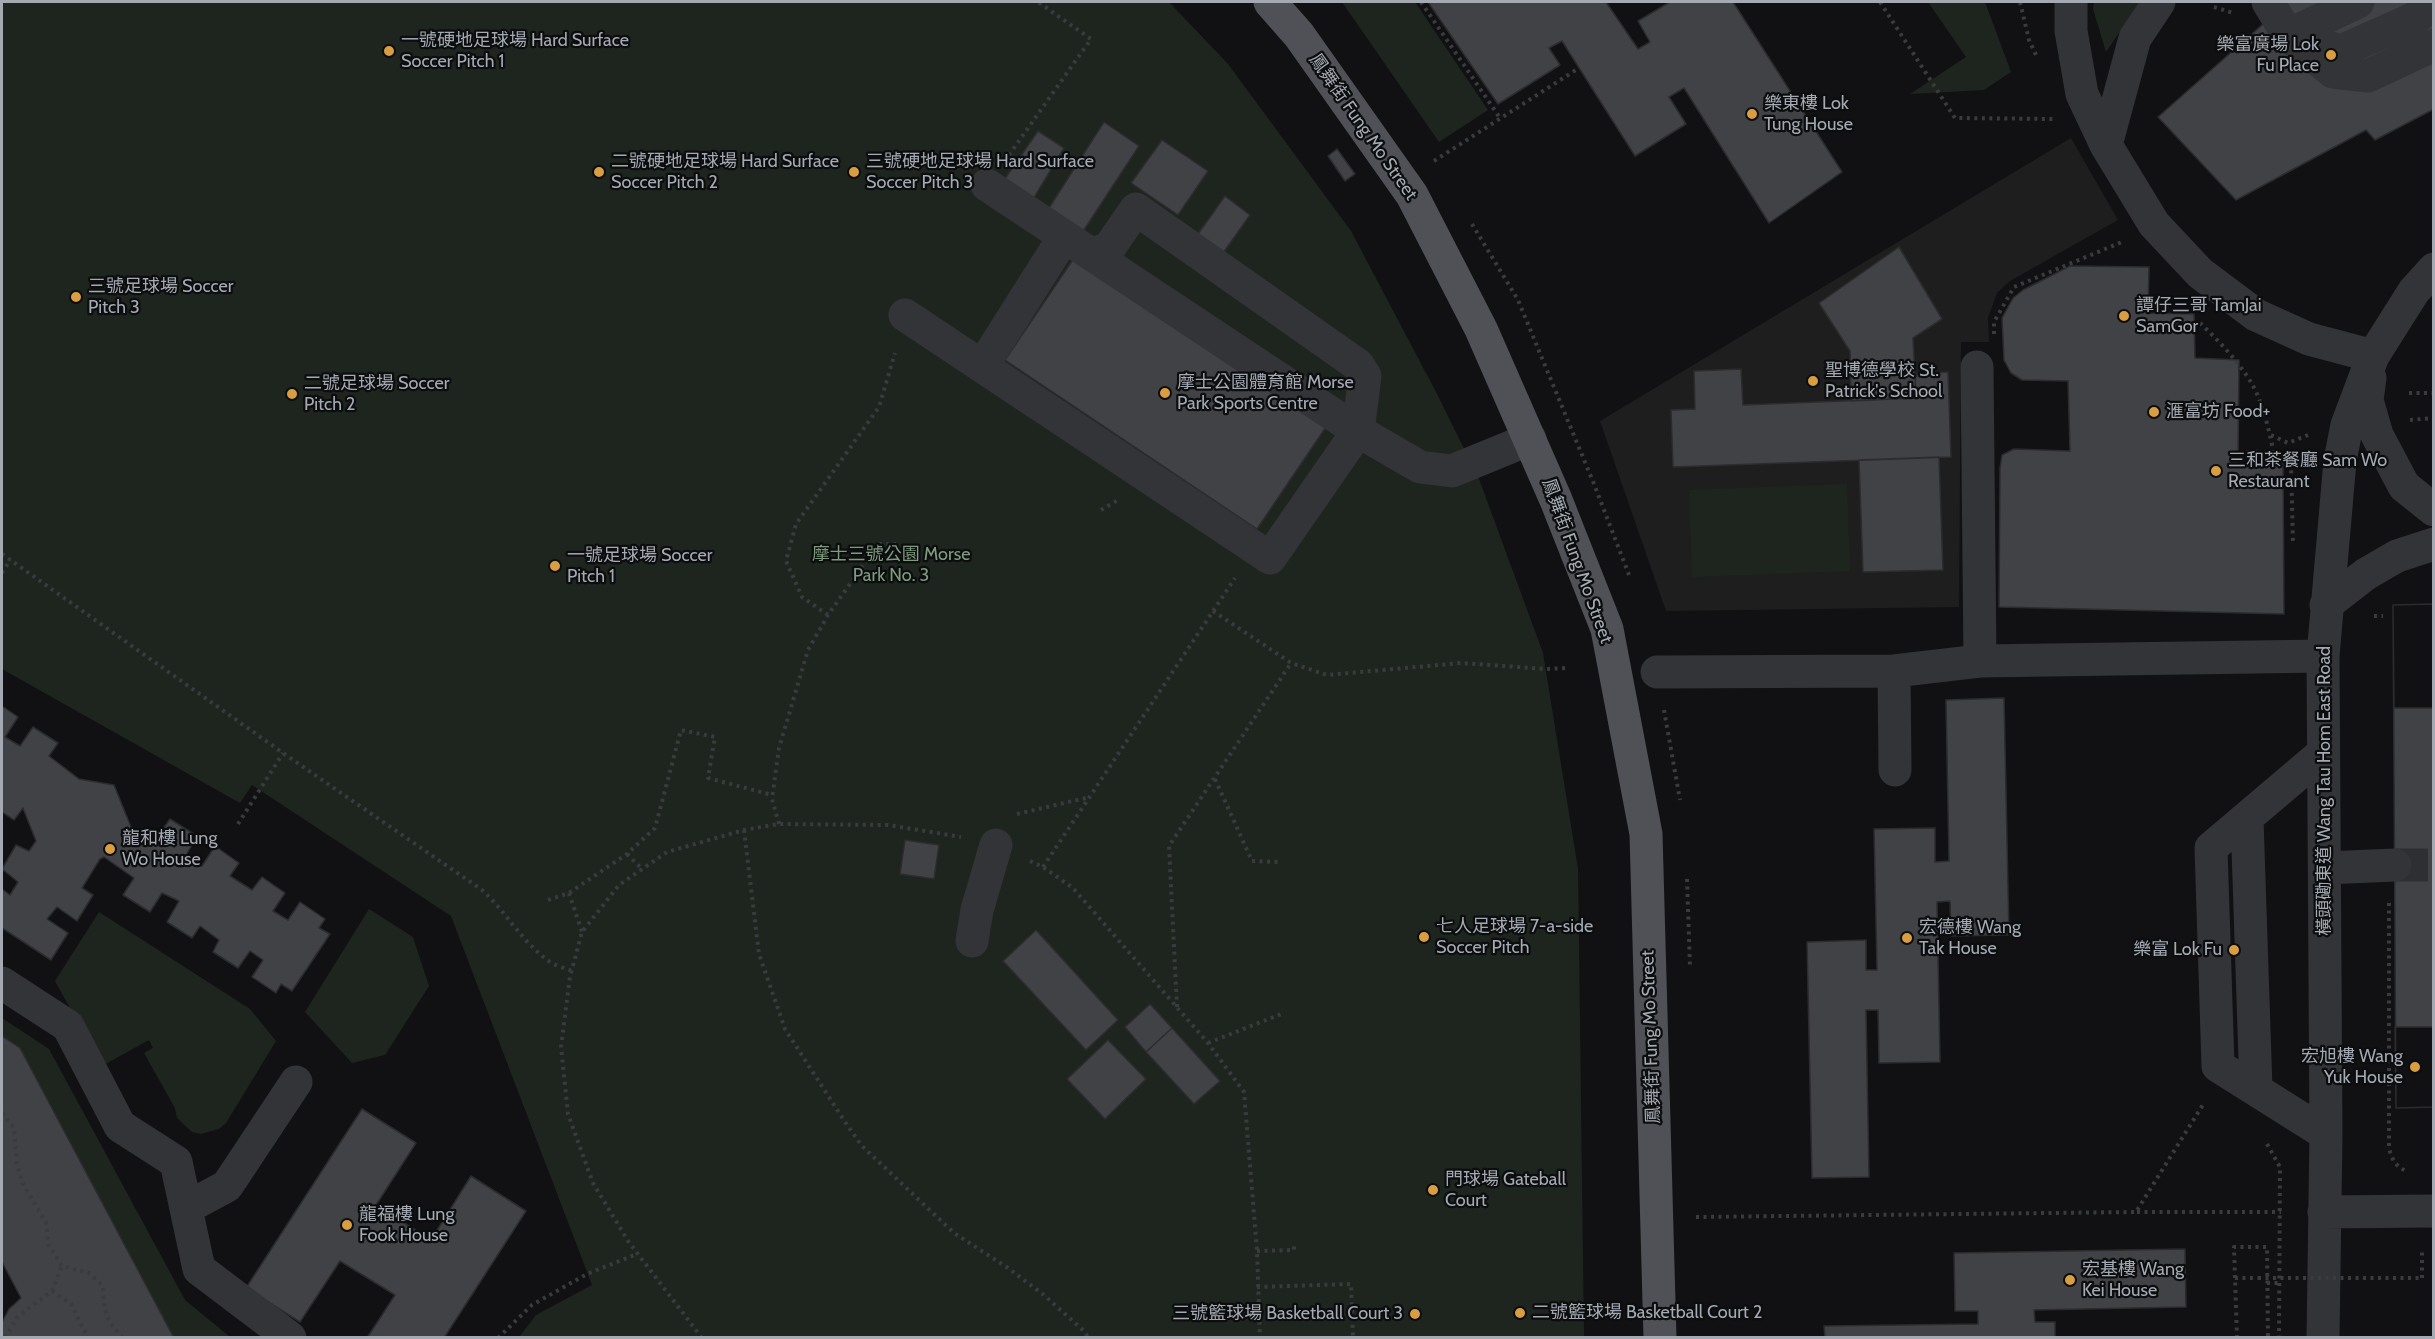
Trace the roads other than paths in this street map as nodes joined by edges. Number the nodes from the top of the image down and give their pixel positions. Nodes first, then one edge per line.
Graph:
1 (1270, 2) edge
2 (2071, 2) edge
3 (2159, 2) edge
4 (2268, 2) edge
5 (2358, 2) edge
6 (2433, 4) edge
7 (2288, 35) junction
8 (2433, 45) edge
9 (2106, 145) junction
10 (987, 185) road end
11 (1064, 237) junction
12 (1092, 254) junction
13 (2433, 269) edge
14 (905, 315) road end
15 (2373, 356) junction
16 (983, 365) junction
17 (1977, 367) road end
18 (1358, 431) junction
19 (1530, 439) junction
20 (2433, 510) edge
21 (2433, 544) edge
22 (2326, 605) junction
23 (2323, 656) junction
24 (1980, 661) junction
25 (1894, 671) junction
26 (1657, 672) dead end
27 (2323, 753) junction
28 (1895, 770) dead end
29 (996, 845) road end
30 (2395, 866) tunnel mouth
31 (2325, 868) junction
32 (972, 941) dead end
33 (2, 983) edge
34 (296, 1082) dead end
35 (2326, 1134) junction
36 (186, 1208) junction
37 (2433, 1211) edge
38 (2324, 1212) junction
39 (290, 1338) edge
40 (1660, 1338) edge
41 (2323, 1338) edge

1 - 19 main road, 鳳舞街 Fung Mo Street
2 - 9 street
3 - 9 street
4 - 7 street
5 - 7 street
6 - 7 street
7 - 8 street
9 - 15 street
10 - 11 street
11 - 12 street
11 - 16 street
12 - 18 street
12 - 18 street
13 - 15 street, 橫頭磡東道 Wang Tau Hom East Road
14 - 16 street
15 - 20 street
15 - 22 street, 橫頭磡東道 Wang Tau Hom East Road
16 - 18 street
17 - 24 street
18 - 19 street
19 - 40 main road, 鳳舞街 Fung Mo Street
21 - 22 street
22 - 23 street, 橫頭磡東道 Wang Tau Hom East Road
23 - 24 street
23 - 27 street, 橫頭磡東道 Wang Tau Hom East Road
24 - 25 street
25 - 26 street
25 - 28 street
27 - 31 street, 橫頭磡東道 Wang Tau Hom East Road
27 - 35 street
29 - 32 street
30 - 31 street
31 - 35 street, 橫頭磡東道 Wang Tau Hom East Road
33 - 36 street
34 - 36 street
35 - 38 street, 橫頭磡東道 Wang Tau Hom East Road
36 - 39 street
37 - 38 street
38 - 41 street, 橫頭磡東道 Wang Tau Hom East Road

